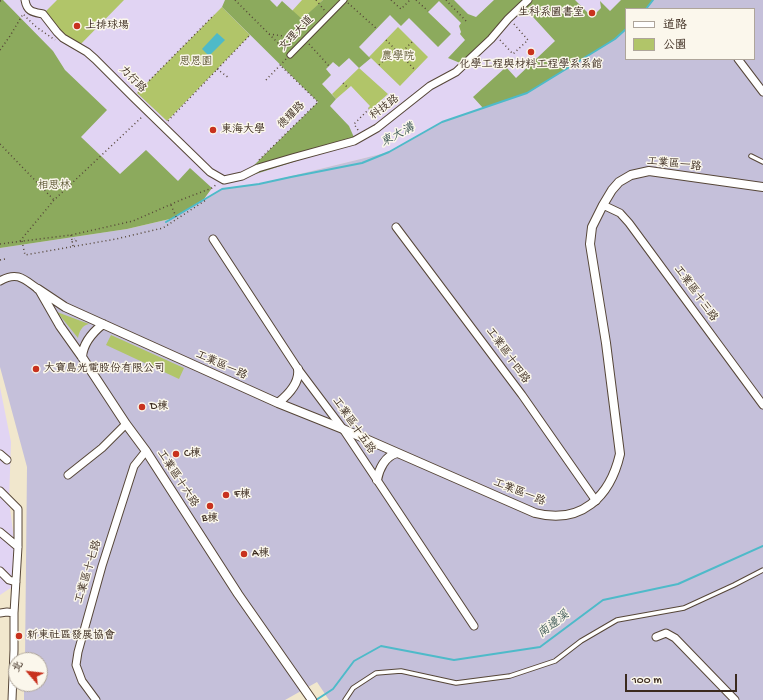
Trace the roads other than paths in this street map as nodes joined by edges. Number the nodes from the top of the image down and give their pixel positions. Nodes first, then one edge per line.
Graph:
1 (25, 0) edge
2 (345, 0) edge
3 (528, 0) edge
4 (290, 55) road end
5 (739, 60) edge
6 (763, 92) edge
7 (751, 156) dead end
8 (763, 162) edge
9 (224, 180) joint
10 (763, 187) edge
11 (603, 205) junction
12 (396, 228) dead end
13 (213, 239) dead end
14 (0, 281) edge
15 (38, 289) junction
16 (103, 324) junction
17 (82, 357) junction
18 (298, 369) junction
19 (278, 403) junction
20 (763, 405) edge
21 (126, 424) junction
22 (343, 429) junction
23 (146, 451) junction
24 (397, 453) junction
25 (0, 454) edge
26 (7, 460) dead end
27 (68, 475) dead end
28 (377, 480) junction
29 (0, 491) edge
30 (596, 501) junction
31 (0, 532) edge
32 (18, 547) junction
33 (763, 570) edge
34 (0, 571) edge
35 (16, 582) junction
36 (0, 613) edge
37 (14, 613) junction
38 (474, 626) dead end
39 (656, 637) dead end
40 (12, 700) edge
41 (96, 700) edge
42 (312, 700) edge
43 (345, 700) edge
44 (735, 700) edge

1 - 9 street, 力行路
2 - 4 street, 文理大道
3 - 9 street, 科技路
5 - 6 street
7 - 8 lane
10 - 11 street, 工業區一路
11 - 20 street, 工業區十三路
11 - 30 street, 工業區一路
12 - 30 street, 工業區十四路
13 - 18 street, 工業區十五路
14 - 15 street
15 - 16 street, 工業區一路
15 - 17 street, 工業區十六路
16 - 17 street
16 - 19 street, 工業區一路
17 - 21 street, 工業區十六路
18 - 19 street
18 - 22 street, 工業區十五路
19 - 22 street, 工業區一路
21 - 23 street, 工業區十六路
21 - 27 street
22 - 24 street, 工業區一路
22 - 28 street, 工業區十五路
23 - 41 street, 工業區十七路
23 - 42 street, 工業區十六路
24 - 28 street
24 - 30 street, 工業區一路
25 - 26 street
28 - 38 street, 工業區十五路
29 - 32 street
31 - 32 street
32 - 35 street
33 - 43 lane
34 - 35 street
35 - 37 street
36 - 37 street
37 - 40 street
39 - 44 street

